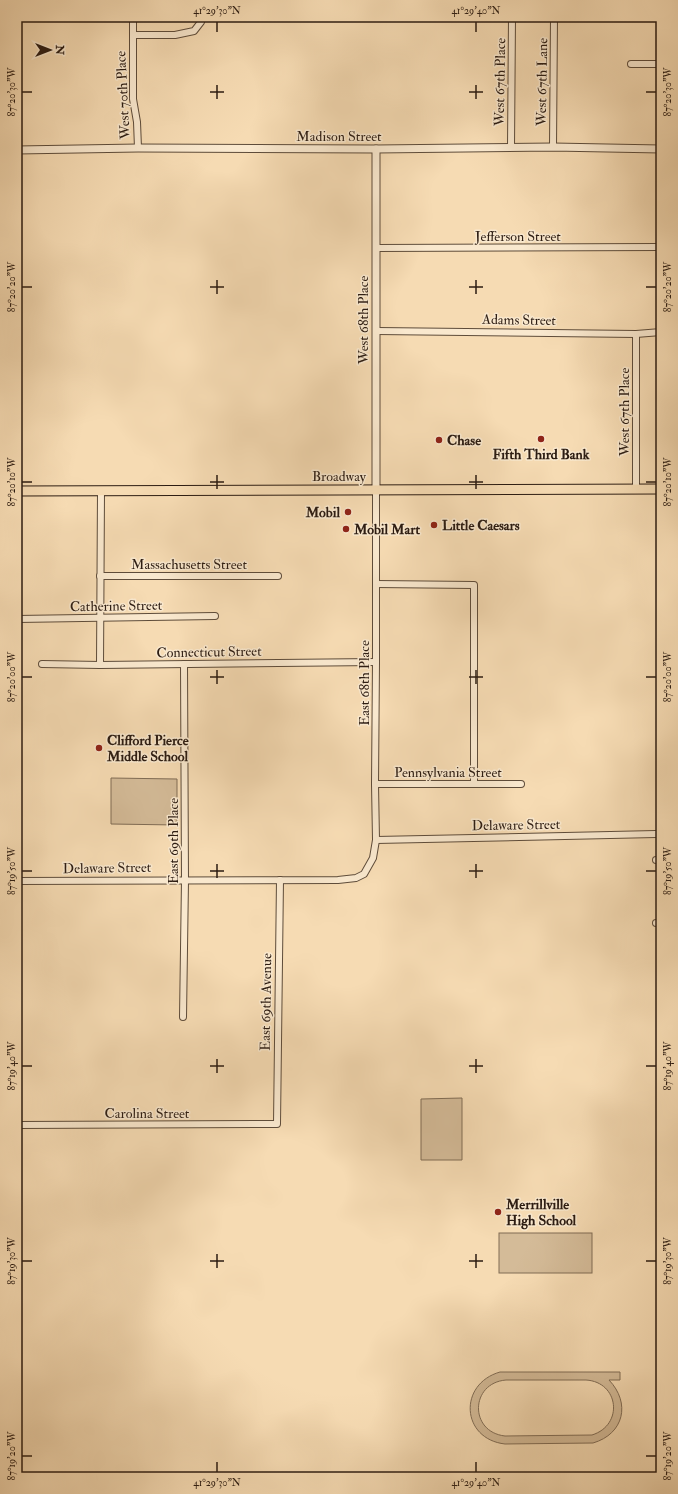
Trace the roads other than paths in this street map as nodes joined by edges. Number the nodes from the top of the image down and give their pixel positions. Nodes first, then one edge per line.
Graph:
1 (133, 17) edge
2 (512, 17) edge
3 (554, 17) edge
4 (201, 22) dead end
5 (133, 35) junction
6 (632, 64) dead end
7 (661, 64) edge
8 (511, 147) junction
9 (553, 147) junction
10 (138, 148) junction
11 (376, 149) junction
12 (661, 149) edge
13 (17, 150) edge
14 (661, 247) edge
15 (376, 248) junction
16 (377, 331) junction
17 (661, 332) edge
18 (636, 334) junction
19 (376, 490) junction
20 (636, 490) junction
21 (661, 490) edge
22 (17, 491) edge
23 (101, 491) junction
24 (100, 576) junction
25 (278, 576) dead end
26 (376, 584) junction
27 (215, 616) dead end
28 (100, 618) junction
29 (17, 619) edge
30 (376, 662) junction
31 (42, 664) dead end
32 (184, 664) junction
33 (100, 665) junction
34 (474, 783) junction
35 (375, 784) junction
36 (521, 784) dead end
37 (656, 834) dead end
38 (376, 840) junction
39 (364, 874) joint
40 (185, 880) junction
41 (280, 880) junction
42 (17, 881) edge
43 (183, 1017) dead end
44 (277, 1124) joint
45 (17, 1125) edge

1 - 5 street, West 70th Place
2 - 8 street, West 67th Place
3 - 9 street, West 67th Lane
4 - 5 street
5 - 10 street, West 70th Place
6 - 7 street
8 - 9 street, Madison Street
8 - 11 street, Madison Street
9 - 12 street, Madison Street
10 - 11 street, Madison Street
10 - 13 street, Madison Street
11 - 15 street, West 68th Place
14 - 15 street, Jefferson Street
15 - 16 street, West 68th Place
16 - 18 street, Adams Street
16 - 19 street, West 68th Place
17 - 18 street, Adams Street
18 - 20 street, West 67th Place
19 - 20 main road, Broadway
19 - 23 main road, Broadway
19 - 26 street, East 68th Place
20 - 21 main road, Broadway
22 - 23 main road, Broadway
23 - 24 street
24 - 25 street, Massachusetts Street
24 - 28 street
26 - 30 street, East 68th Place
26 - 34 street
27 - 28 street, Catherine Street
28 - 29 street, Catherine Street
28 - 33 street
30 - 32 street, Connecticut Street
30 - 35 street, East 68th Place
31 - 33 street, Connecticut Street
32 - 33 street, Connecticut Street
32 - 40 street, East 69th Place
34 - 35 street, Pennsylvania Street
34 - 36 street, Pennsylvania Street
35 - 38 street, East 68th Place
37 - 38 street, Delaware Street
38 - 39 street, East 68th Place
39 - 41 street, Delaware Street
40 - 41 street, Delaware Street
40 - 42 street, Delaware Street
40 - 43 street, East 69th Place
41 - 44 street, East 69th Avenue
44 - 45 street, Carolina Street

